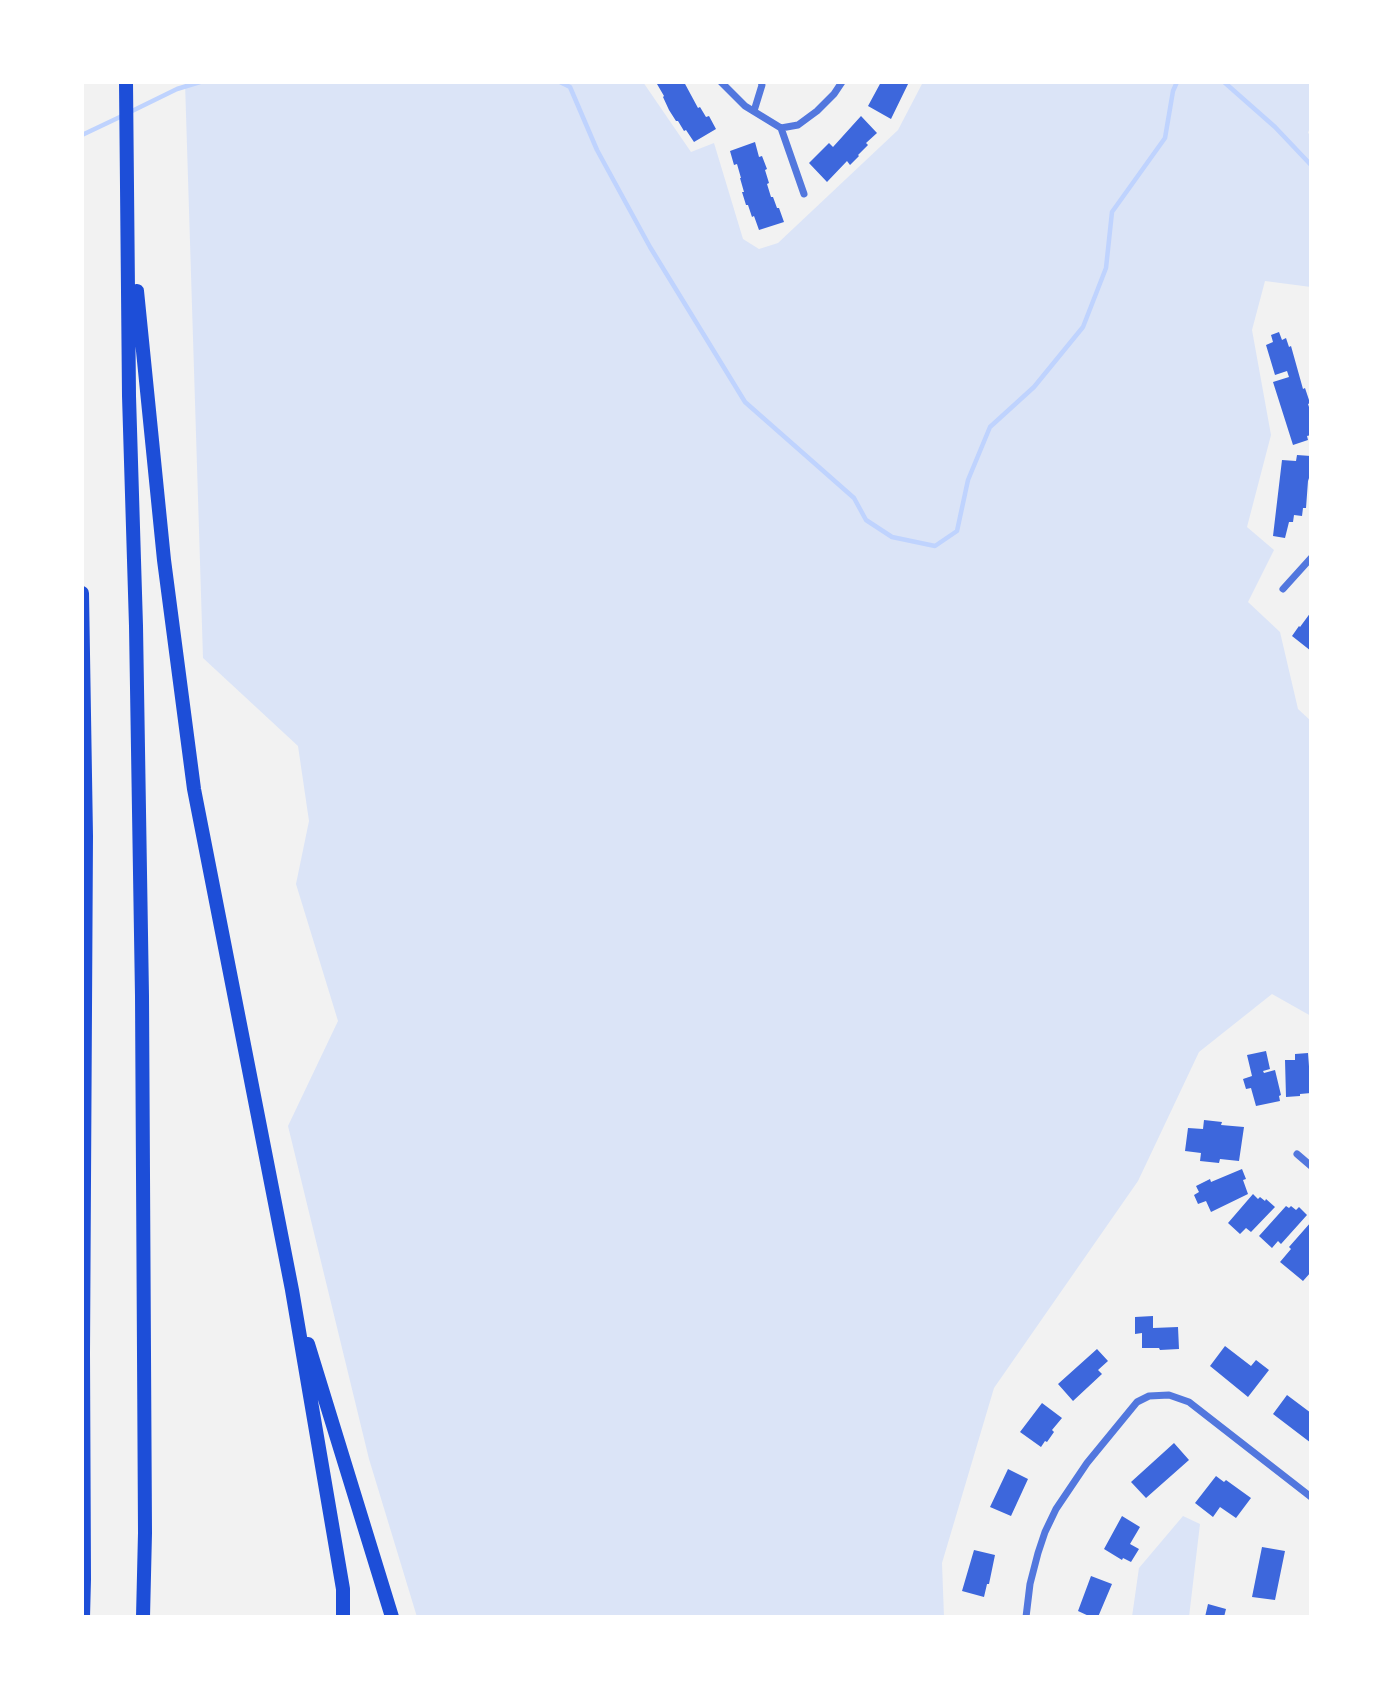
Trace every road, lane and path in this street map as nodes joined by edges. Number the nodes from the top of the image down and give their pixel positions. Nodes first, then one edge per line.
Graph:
1 (126, 82) edge
2 (721, 82) edge
3 (761, 82) edge
4 (842, 82) edge
5 (754, 111) junction
6 (782, 128) junction
7 (804, 194) dead end
8 (128, 210) junction
9 (1311, 558) edge
10 (1283, 589) dead end
11 (82, 593) edge
12 (1297, 1154) dead end
13 (1311, 1166) edge
14 (292, 1290) junction
15 (1311, 1497) edge
16 (83, 1617) edge
17 (143, 1617) edge
18 (343, 1617) edge
19 (392, 1617) edge
20 (1026, 1617) edge

1 - 8 highway
2 - 5 street
3 - 5 street
4 - 6 street
5 - 6 street
6 - 7 street
8 - 14 highway
8 - 17 highway
9 - 10 street
11 - 16 highway
12 - 13 street
14 - 18 highway
14 - 19 highway
15 - 20 street

